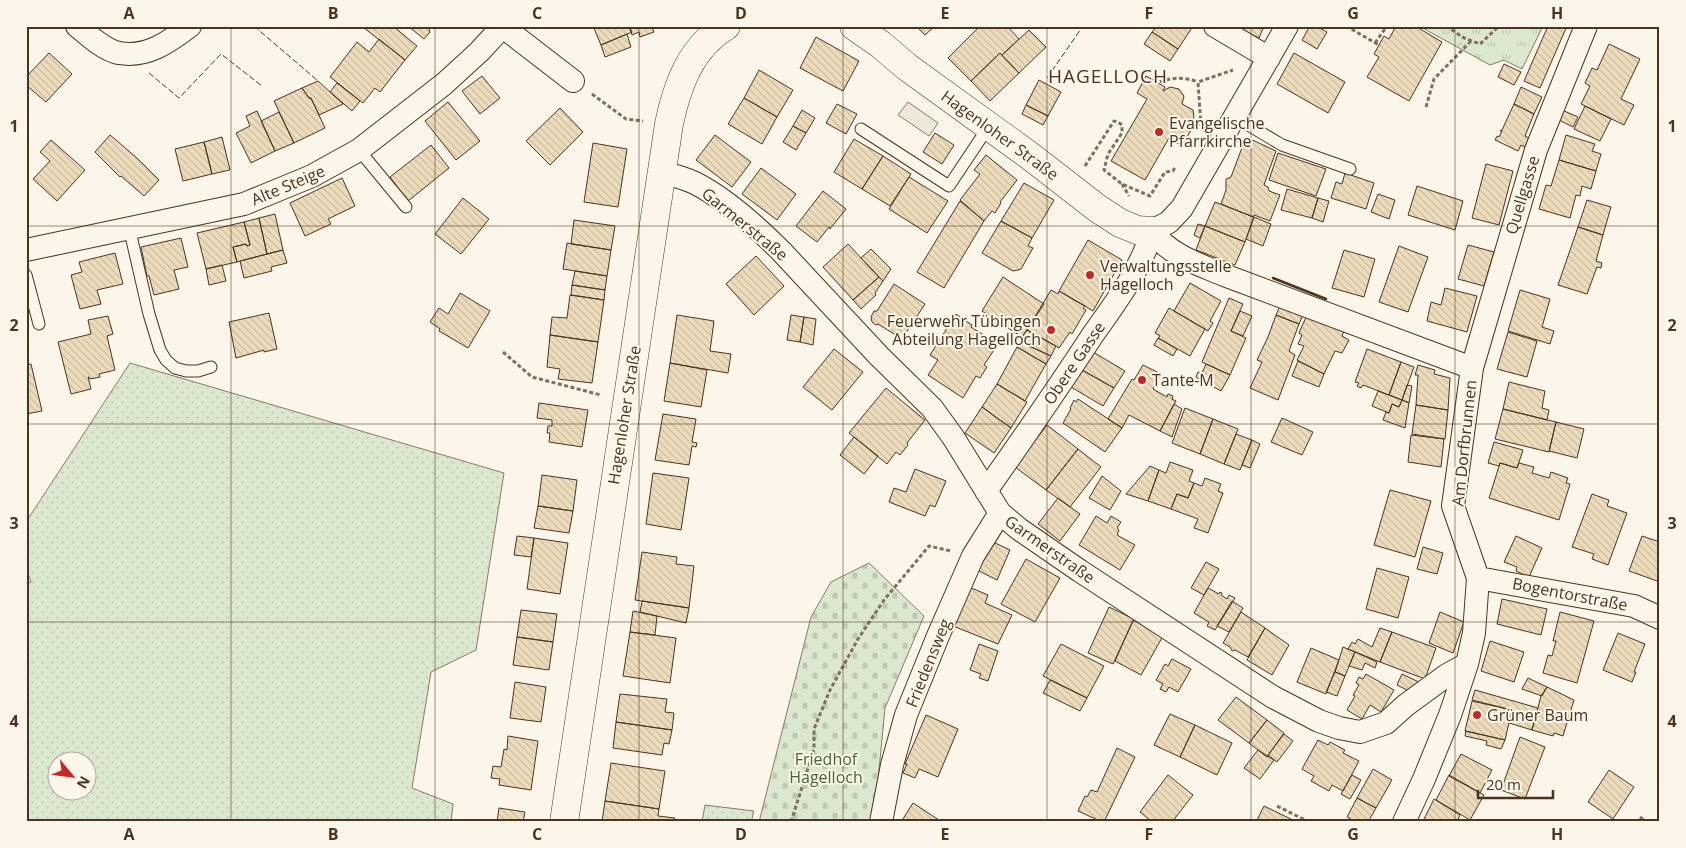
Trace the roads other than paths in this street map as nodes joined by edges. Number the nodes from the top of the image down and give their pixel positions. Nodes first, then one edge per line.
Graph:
1 (77, 26) edge
2 (190, 26) edge
3 (503, 26) edge
4 (854, 26) edge
5 (1216, 26) edge
6 (1286, 26) edge
7 (1586, 26) edge
8 (723, 27) edge
9 (1264, 66) junction
10 (573, 81) road end
11 (1234, 118) junction
12 (989, 126) junction
13 (861, 129) dead end
14 (359, 150) junction
15 (1350, 169) dead end
16 (661, 172) junction
17 (406, 207) dead end
18 (128, 227) junction
19 (1152, 231) junction
20 (26, 250) edge
21 (26, 275) edge
22 (39, 324) dead end
23 (211, 367) dead end
24 (1472, 368) junction
25 (986, 491) junction
26 (1000, 513) junction
27 (1478, 578) junction
28 (1660, 618) edge
29 (1467, 664) junction
30 (564, 822) edge
31 (881, 822) edge
32 (1404, 822) edge

1 - 2 street
3 - 10 street
3 - 14 street, Alte Steige
4 - 12 street, Hagenloher Straße
5 - 9 street
6 - 9 street
7 - 24 street, Quellgasse
8 - 16 street, Hagenloher Straße
9 - 11 street
11 - 15 lane
11 - 19 street
12 - 13 lane
12 - 19 street, Hagenloher Straße
14 - 17 lane
14 - 18 street, Alte Steige
16 - 25 street, Garmerstraße
16 - 30 street, Hagenloher Straße
18 - 20 street, Alte Steige
18 - 23 lane
19 - 24 street, Am Dorfbrunnen
19 - 25 street, Obere Gasse
21 - 22 lane
24 - 27 street, Am Dorfbrunnen
25 - 26 street, Garmerstraße
26 - 29 street, Garmerstraße
26 - 31 street, Friedensweg
27 - 28 street, Bogentorstraße
27 - 29 street, Am Dorfbrunnen
29 - 32 street, Am Dorfbrunnen

